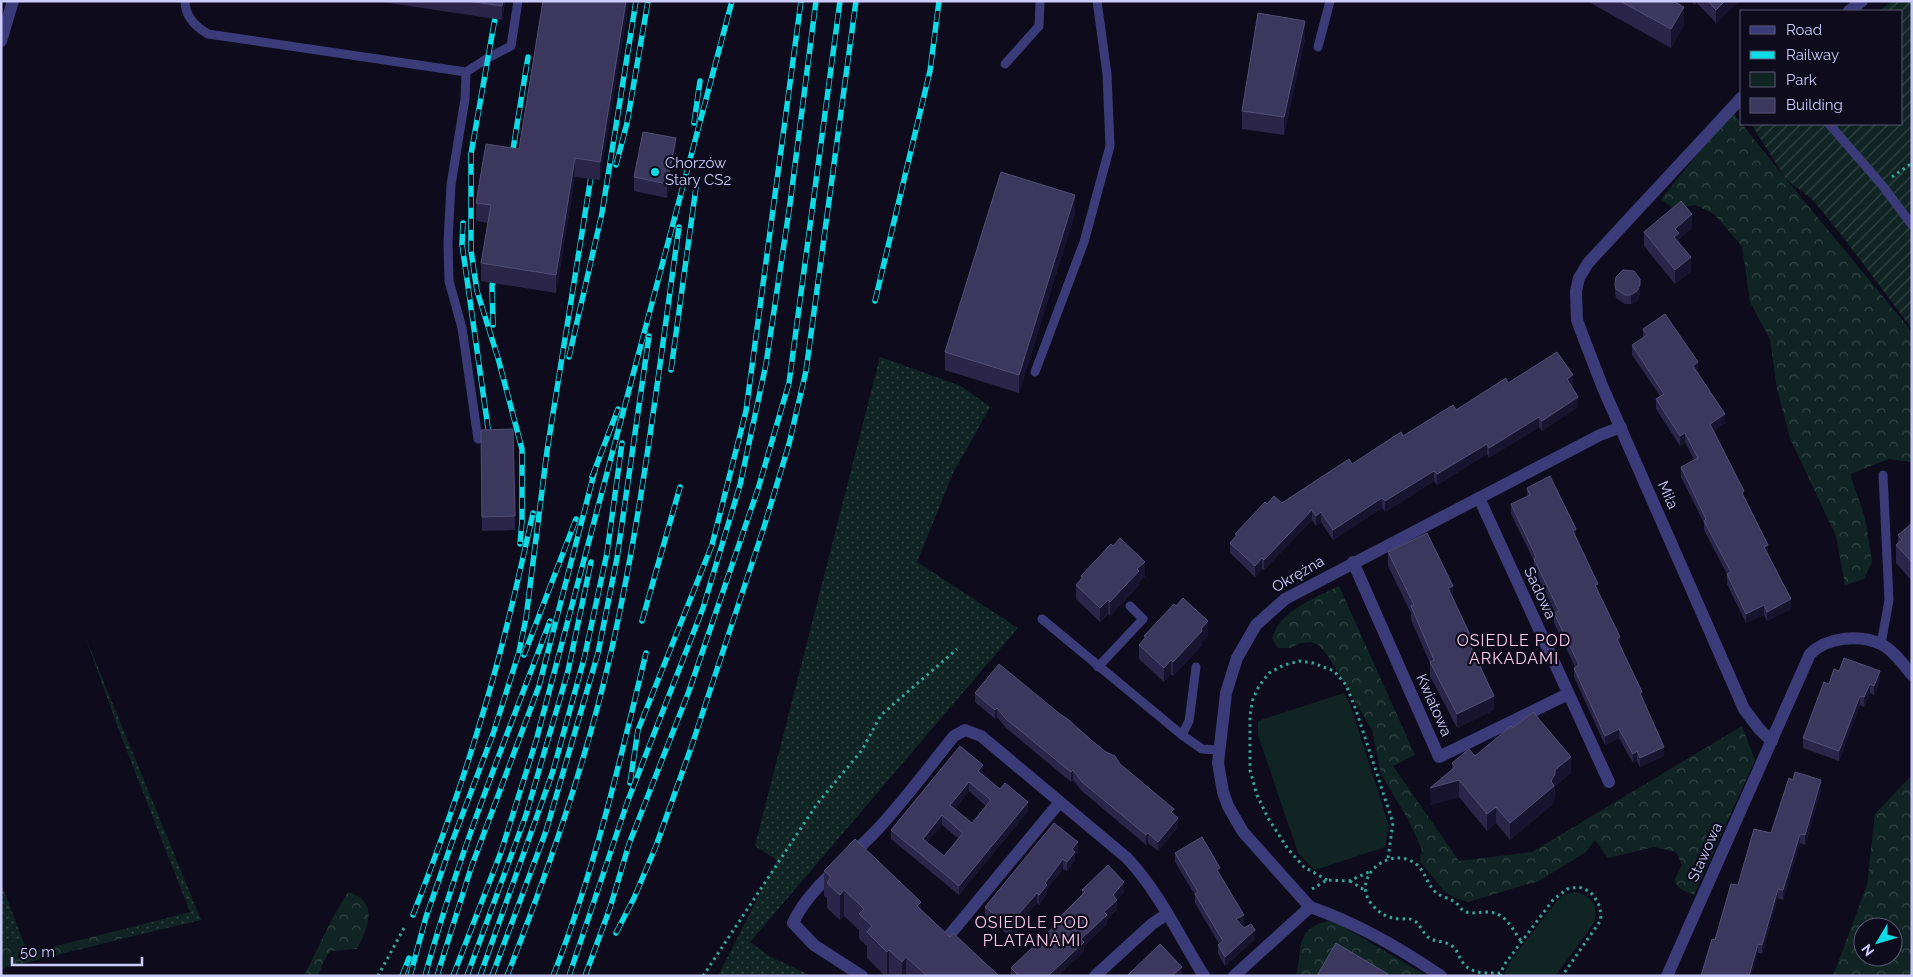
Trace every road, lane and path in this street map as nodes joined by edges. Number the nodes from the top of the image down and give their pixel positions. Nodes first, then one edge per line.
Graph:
1 (13, 1) edge
2 (185, 1) edge
3 (518, 1) edge
4 (1040, 1) edge
5 (1097, 1) edge
6 (1330, 1) edge
7 (1862, 1) edge
8 (1849, 10) edge
9 (1, 41) edge
10 (1318, 47) dead end
11 (1005, 64) dead end
12 (466, 72) junction
13 (1740, 99) edge
14 (1830, 125) edge
15 (1912, 163) edge
16 (1882, 185) junction
17 (1912, 225) edge
18 (1035, 372) dead end
19 (1620, 427) junction
20 (478, 439) dead end
21 (1883, 475) dead end
22 (1479, 498) junction
23 (1353, 562) junction
24 (1130, 606) dead end
25 (1042, 619) dead end
26 (1880, 644) junction
27 (957, 649) dead end
28 (1098, 667) junction
29 (1196, 667) dead end
30 (1912, 674) edge
31 (1568, 694) junction
32 (1182, 735) junction
33 (1772, 741) junction
34 (1218, 750) junction
35 (1609, 782) dead end
36 (1059, 803) junction
37 (1388, 858) junction
38 (1371, 871) junction
39 (1326, 880) junction
40 (1350, 881) junction
41 (1310, 890) dead end
42 (1366, 890) junction
43 (1310, 907) junction
44 (1167, 914) junction
45 (404, 928) dead end
46 (947, 938) edge
47 (1521, 941) junction
48 (1477, 974) edge
49 (1500, 974) edge
50 (378, 976) edge
51 (703, 976) edge
52 (862, 976) edge
53 (1095, 976) edge
54 (1204, 976) edge
55 (1234, 976) edge
56 (1441, 976) edge
57 (1562, 976) edge
58 (1667, 976) edge

1 - 9 street
2 - 12 lane
3 - 12 lane
4 - 11 lane
5 - 18 lane
6 - 10 lane
7 - 8 street
12 - 20 lane
13 - 19 street, Miła
14 - 16 lane
15 - 16 path
16 - 17 lane
19 - 22 street, Okrężna
19 - 33 street, Miła
21 - 26 lane
22 - 23 street, Okrężna
22 - 31 street, Sadowa
23 - 31 street, Kwiatowa
23 - 34 street, Okrężna
24 - 28 lane
25 - 28 lane
26 - 30 street
26 - 33 street
27 - 51 path
28 - 32 lane
29 - 32 lane
31 - 35 street, Sadowa
32 - 34 lane
33 - 58 street, Stawowa
34 - 43 street, Okrężna
36 - 44 street
36 - 46 street
36 - 52 street
37 - 38 path
37 - 39 path
37 - 47 path
38 - 40 path
38 - 42 path
39 - 40 path
39 - 41 path
40 - 42 path
42 - 48 path
43 - 55 street
43 - 56 street, Okrężna
44 - 53 street
44 - 54 street
45 - 50 path
47 - 49 path
47 - 57 path
48 - 49 path

